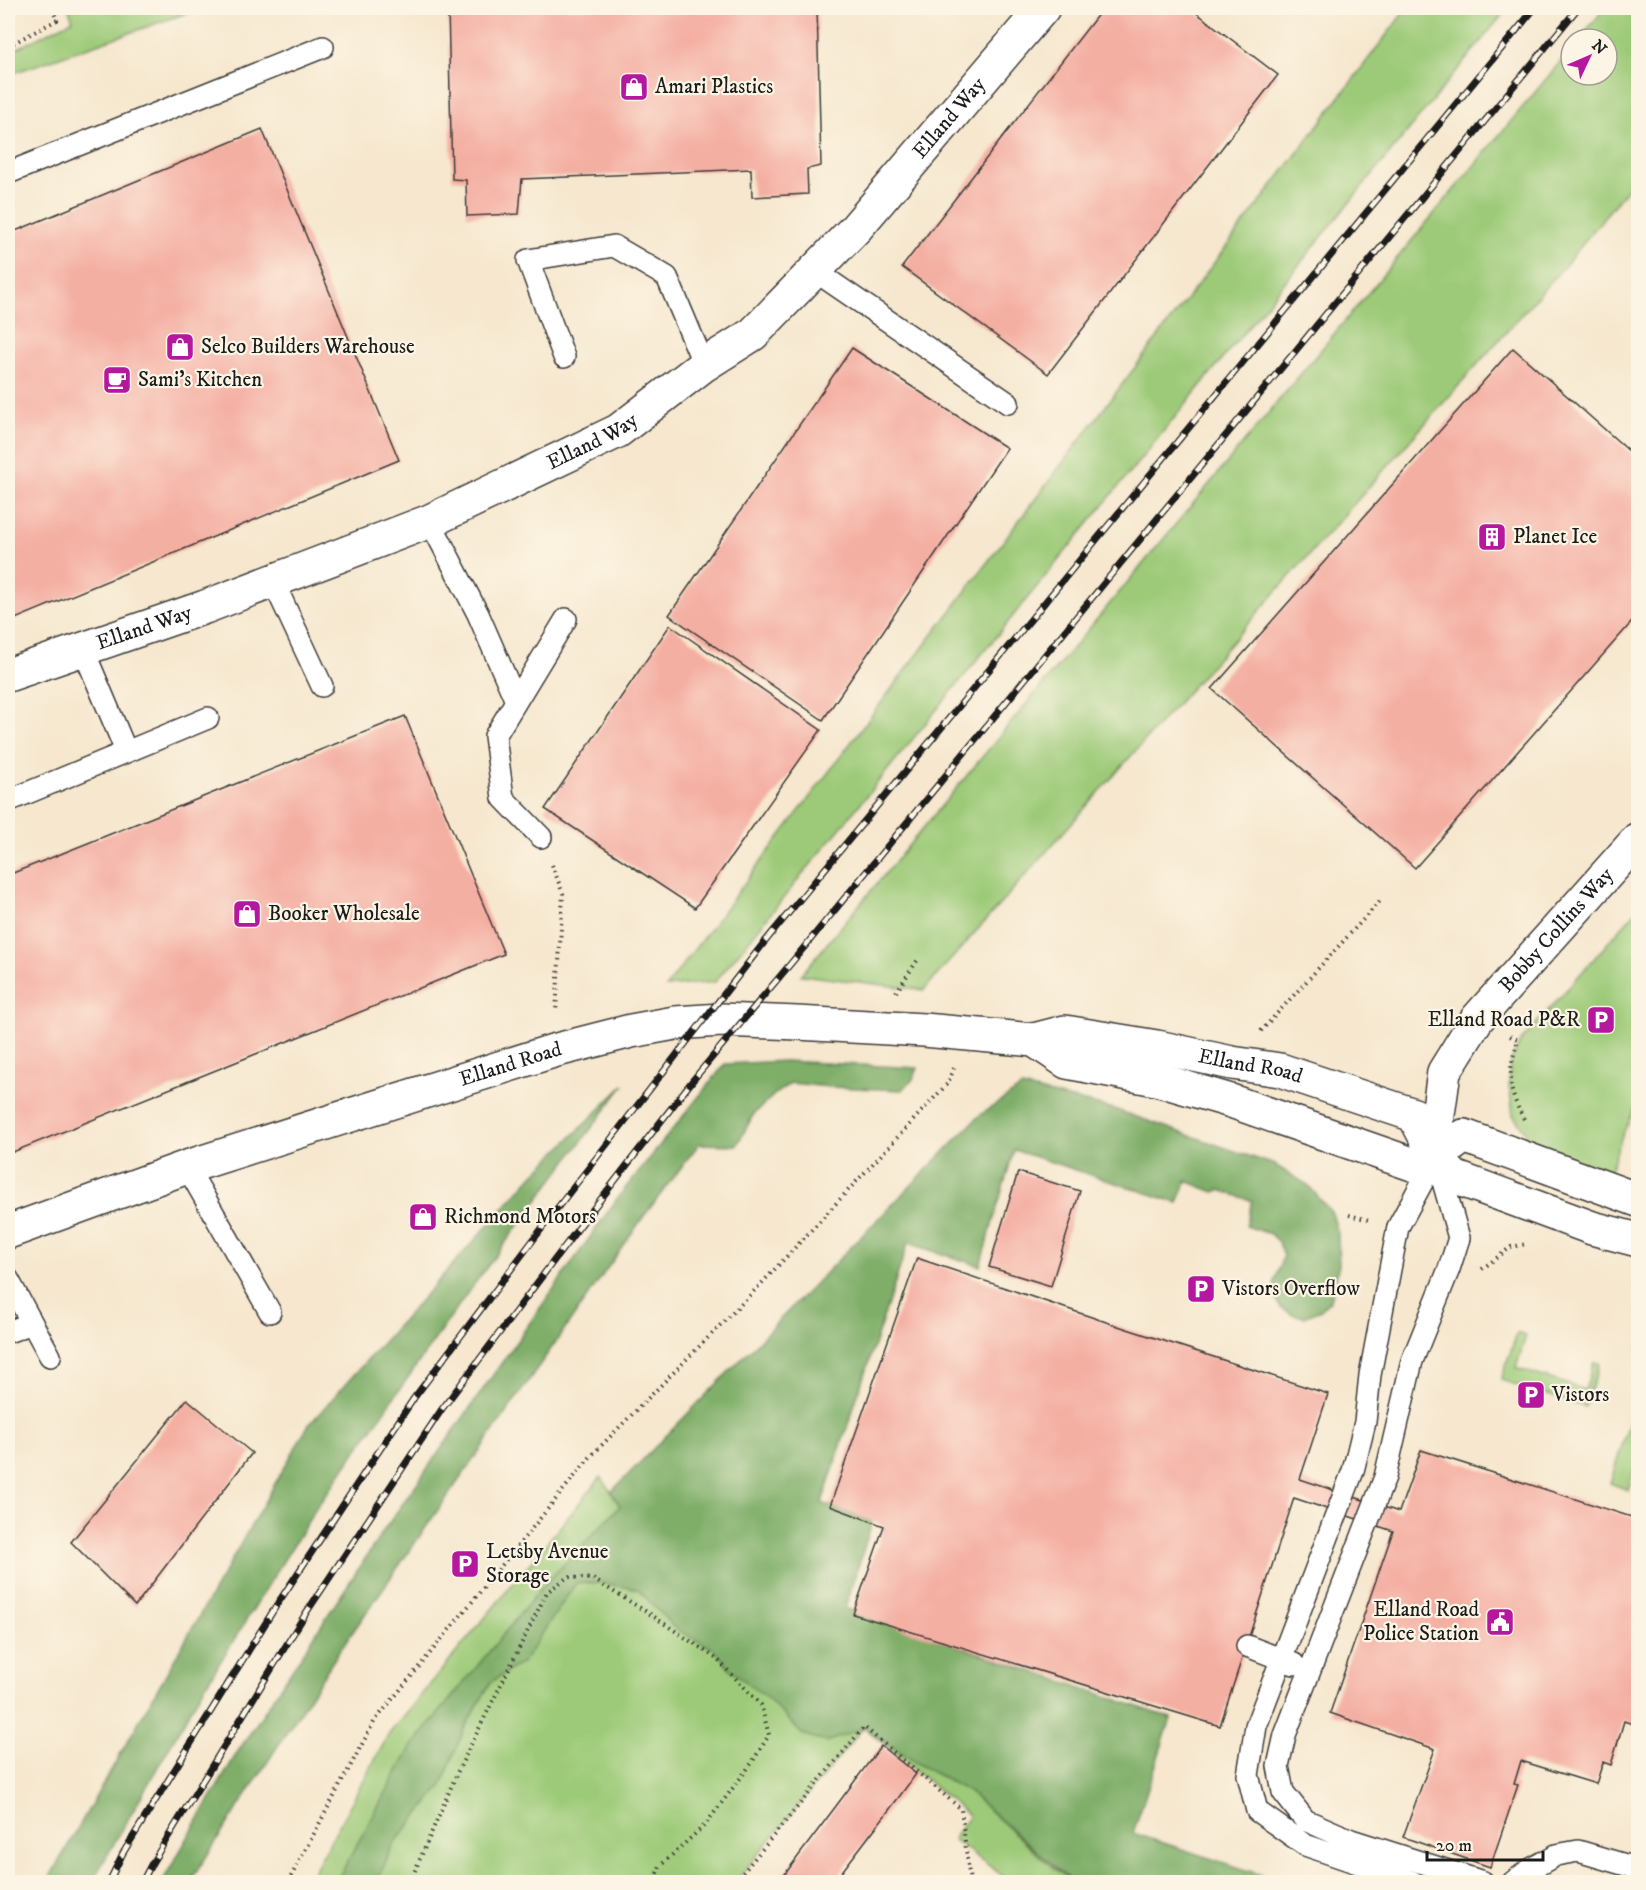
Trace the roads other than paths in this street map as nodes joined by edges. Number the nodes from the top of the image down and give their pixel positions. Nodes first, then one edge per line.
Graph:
1 (1043, 8) edge
2 (323, 47) dead end
3 (8, 173) edge
4 (814, 271) junction
5 (564, 357) dead end
6 (704, 365) junction
7 (1008, 403) dead end
8 (430, 521) junction
9 (273, 581) junction
10 (566, 619) dead end
11 (83, 649) junction
12 (8, 675) edge
13 (322, 686) dead end
14 (516, 701) junction
15 (208, 718) dead end
16 (126, 751) junction
17 (8, 801) edge
18 (541, 837) road end
19 (1638, 839) edge
20 (1034, 1040) junction
21 (1436, 1157) junction
22 (187, 1167) junction
23 (1638, 1200) edge
24 (8, 1232) edge
25 (1638, 1240) edge
26 (8, 1279) edge
27 (270, 1312) dead end
28 (32, 1323) junction
29 (8, 1332) edge
30 (50, 1356) dead end
31 (1247, 1646) dead end
32 (1281, 1660) junction
33 (1310, 1670) junction
34 (1635, 1866) edge
35 (1413, 1882) edge
36 (1483, 1882) edge
37 (1513, 1882) edge

1 - 4 main road, Elland Way
2 - 3 lane
4 - 6 main road, Elland Way
4 - 7 lane
5 - 6 lane
6 - 8 main road, Elland Way
8 - 9 main road, Elland Way
8 - 14 lane
9 - 11 main road, Elland Way
9 - 13 lane
10 - 14 lane
11 - 12 main road, Elland Way
11 - 16 lane
14 - 18 lane
15 - 16 lane
16 - 17 lane
19 - 21 main road, Bobby Collins Way
20 - 21 main road, Elland Road
20 - 21 main road, Elland Road
20 - 22 main road, Elland Road
21 - 23 main road, Elland Road
21 - 25 main road, Elland Road
21 - 32 lane
21 - 33 lane
22 - 24 main road, Elland Road
22 - 27 lane
26 - 28 lane
28 - 29 lane
28 - 30 lane
31 - 32 lane
32 - 33 lane
32 - 35 lane
33 - 36 lane
34 - 37 lane

